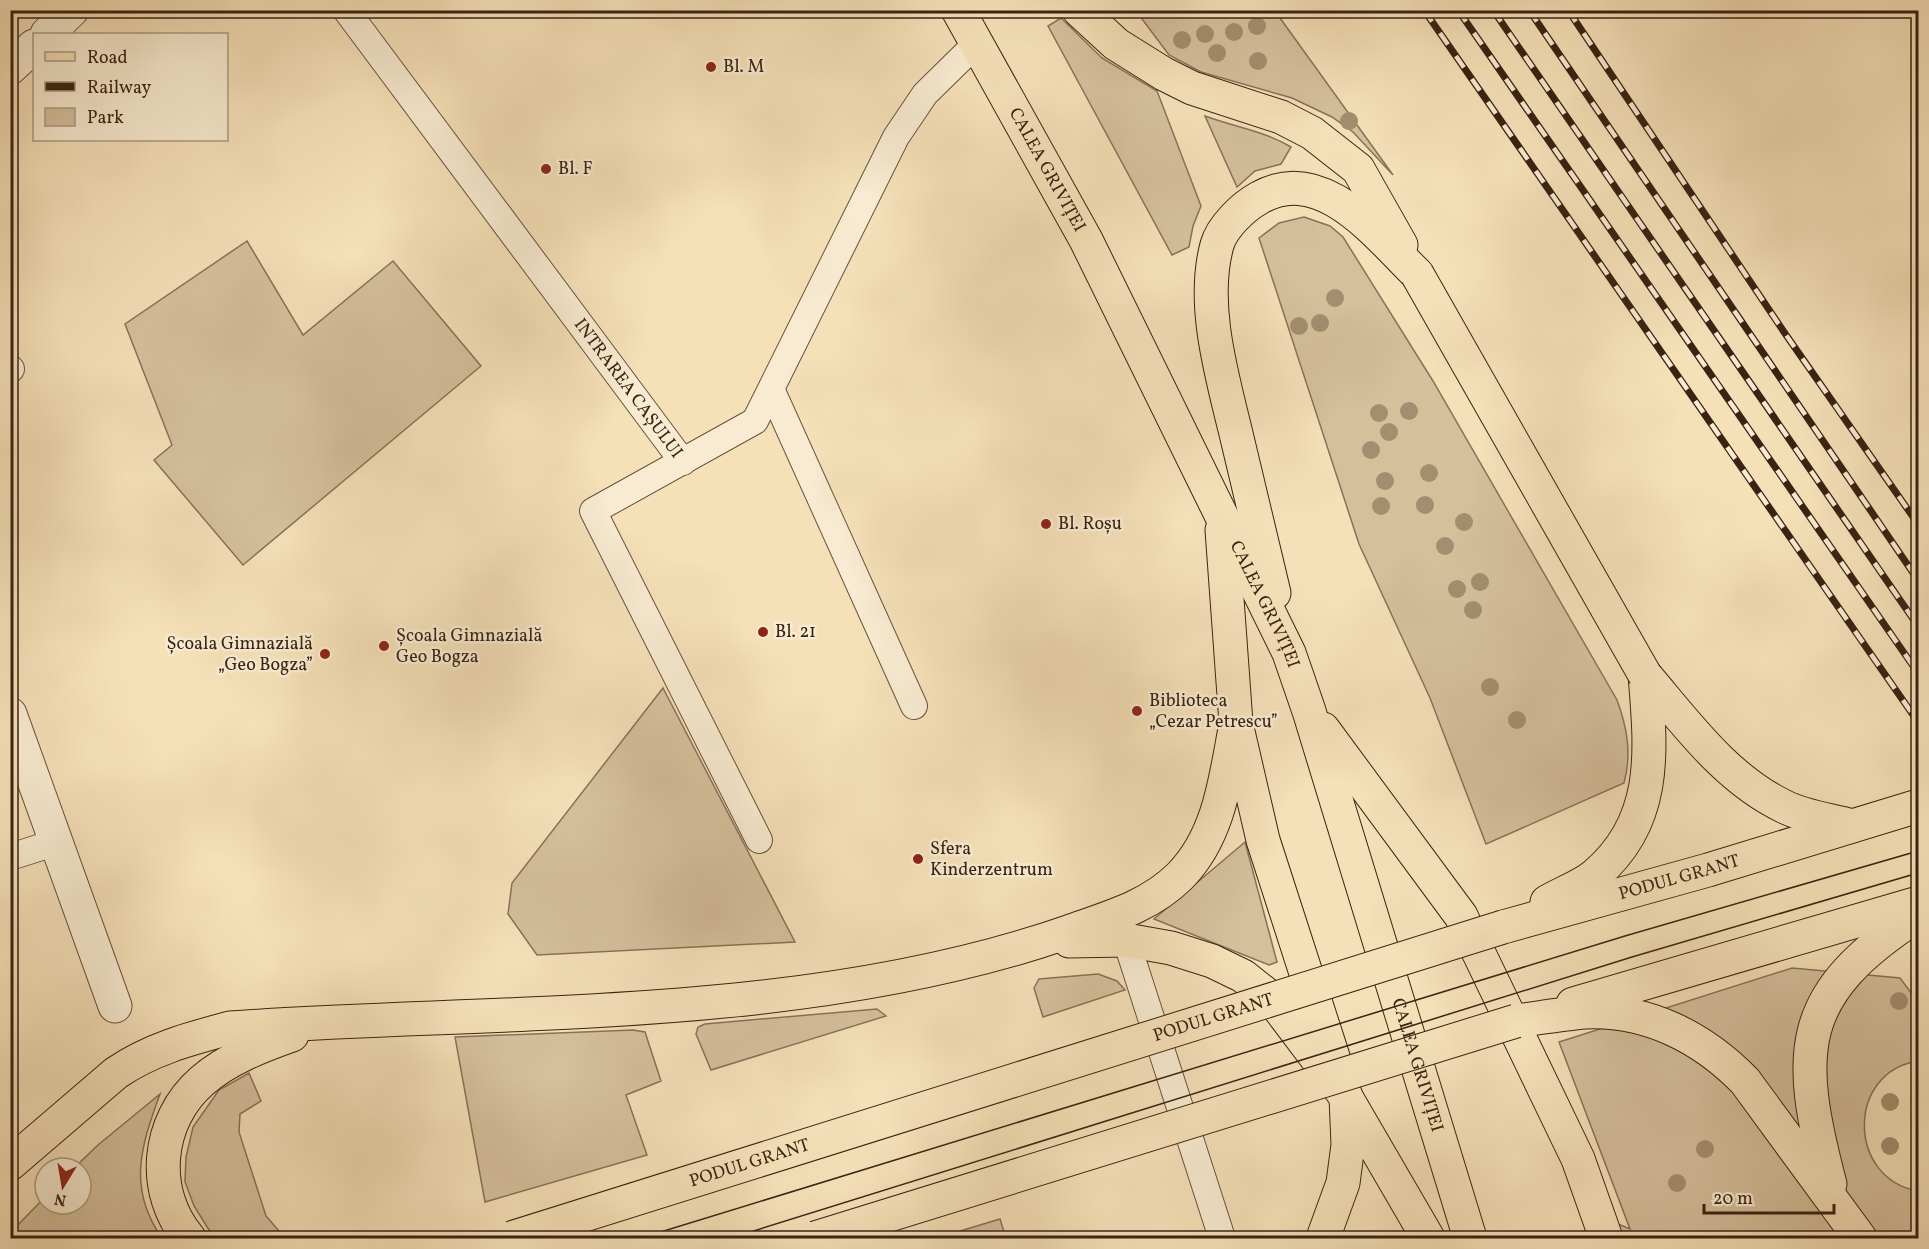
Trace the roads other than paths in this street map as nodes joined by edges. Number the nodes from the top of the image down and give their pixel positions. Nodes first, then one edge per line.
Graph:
1 (72, 10) edge
2 (346, 10) edge
3 (958, 10) edge
4 (1078, 10) edge
5 (48, 33) edge
6 (977, 43) junction
7 (33, 47) edge
8 (10, 68) edge
9 (1418, 274) junction
10 (772, 391) junction
11 (683, 462) junction
12 (1221, 513) junction
13 (1289, 653) junction
14 (1645, 675) junction
15 (914, 706) dead end
16 (1309, 711) junction
17 (10, 714) edge
18 (1236, 723) junction
19 (1918, 806) edge
20 (1852, 826) junction
21 (759, 840) dead end
22 (57, 842) junction
23 (10, 857) edge
24 (1918, 903) edge
25 (1918, 915) edge
26 (1503, 927) junction
27 (1126, 940) junction
28 (1040, 941) junction
29 (115, 1006) dead end
30 (1516, 1021) junction
31 (330, 1022) junction
32 (1346, 1097) junction
33 (10, 1164) edge
34 (1834, 1200) junction
35 (189, 1239) edge
36 (511, 1239) edge
37 (815, 1239) edge
38 (1222, 1239) edge
39 (1323, 1239) edge
40 (1428, 1239) edge
41 (1470, 1239) edge
42 (1606, 1239) edge
43 (1860, 1239) edge

1 - 5 street
2 - 11 lane, INTRAREA CAȘULUI
3 - 6 main road, CALEA GRIVIȚEI
4 - 9 main road
6 - 10 lane, INTRAREA CAȘULUI
6 - 12 main road, CALEA GRIVIȚEI
7 - 8 street
9 - 13 main road
9 - 14 main road, bridge
10 - 11 lane, INTRAREA CAȘULUI
10 - 15 lane
11 - 21 lane
12 - 13 main road, CALEA GRIVIȚEI
12 - 18 main road
13 - 16 main road, CALEA GRIVIȚEI
14 - 20 main road
14 - 26 main road
16 - 41 main road, CALEA GRIVIȚEI
16 - 42 main road
17 - 22 street
18 - 28 main road
18 - 32 main road
19 - 20 main road, PODUL GRANT
20 - 26 main road, PODUL GRANT
22 - 23 lane
22 - 29 street
24 - 30 main road
25 - 34 main road
26 - 36 main road, PODUL GRANT, bridge
27 - 28 main road
27 - 32 main road
27 - 38 lane
28 - 31 main road
30 - 34 main road
30 - 37 main road, bridge
31 - 33 main road
31 - 35 main road
32 - 39 main road
32 - 40 main road
34 - 43 main road

